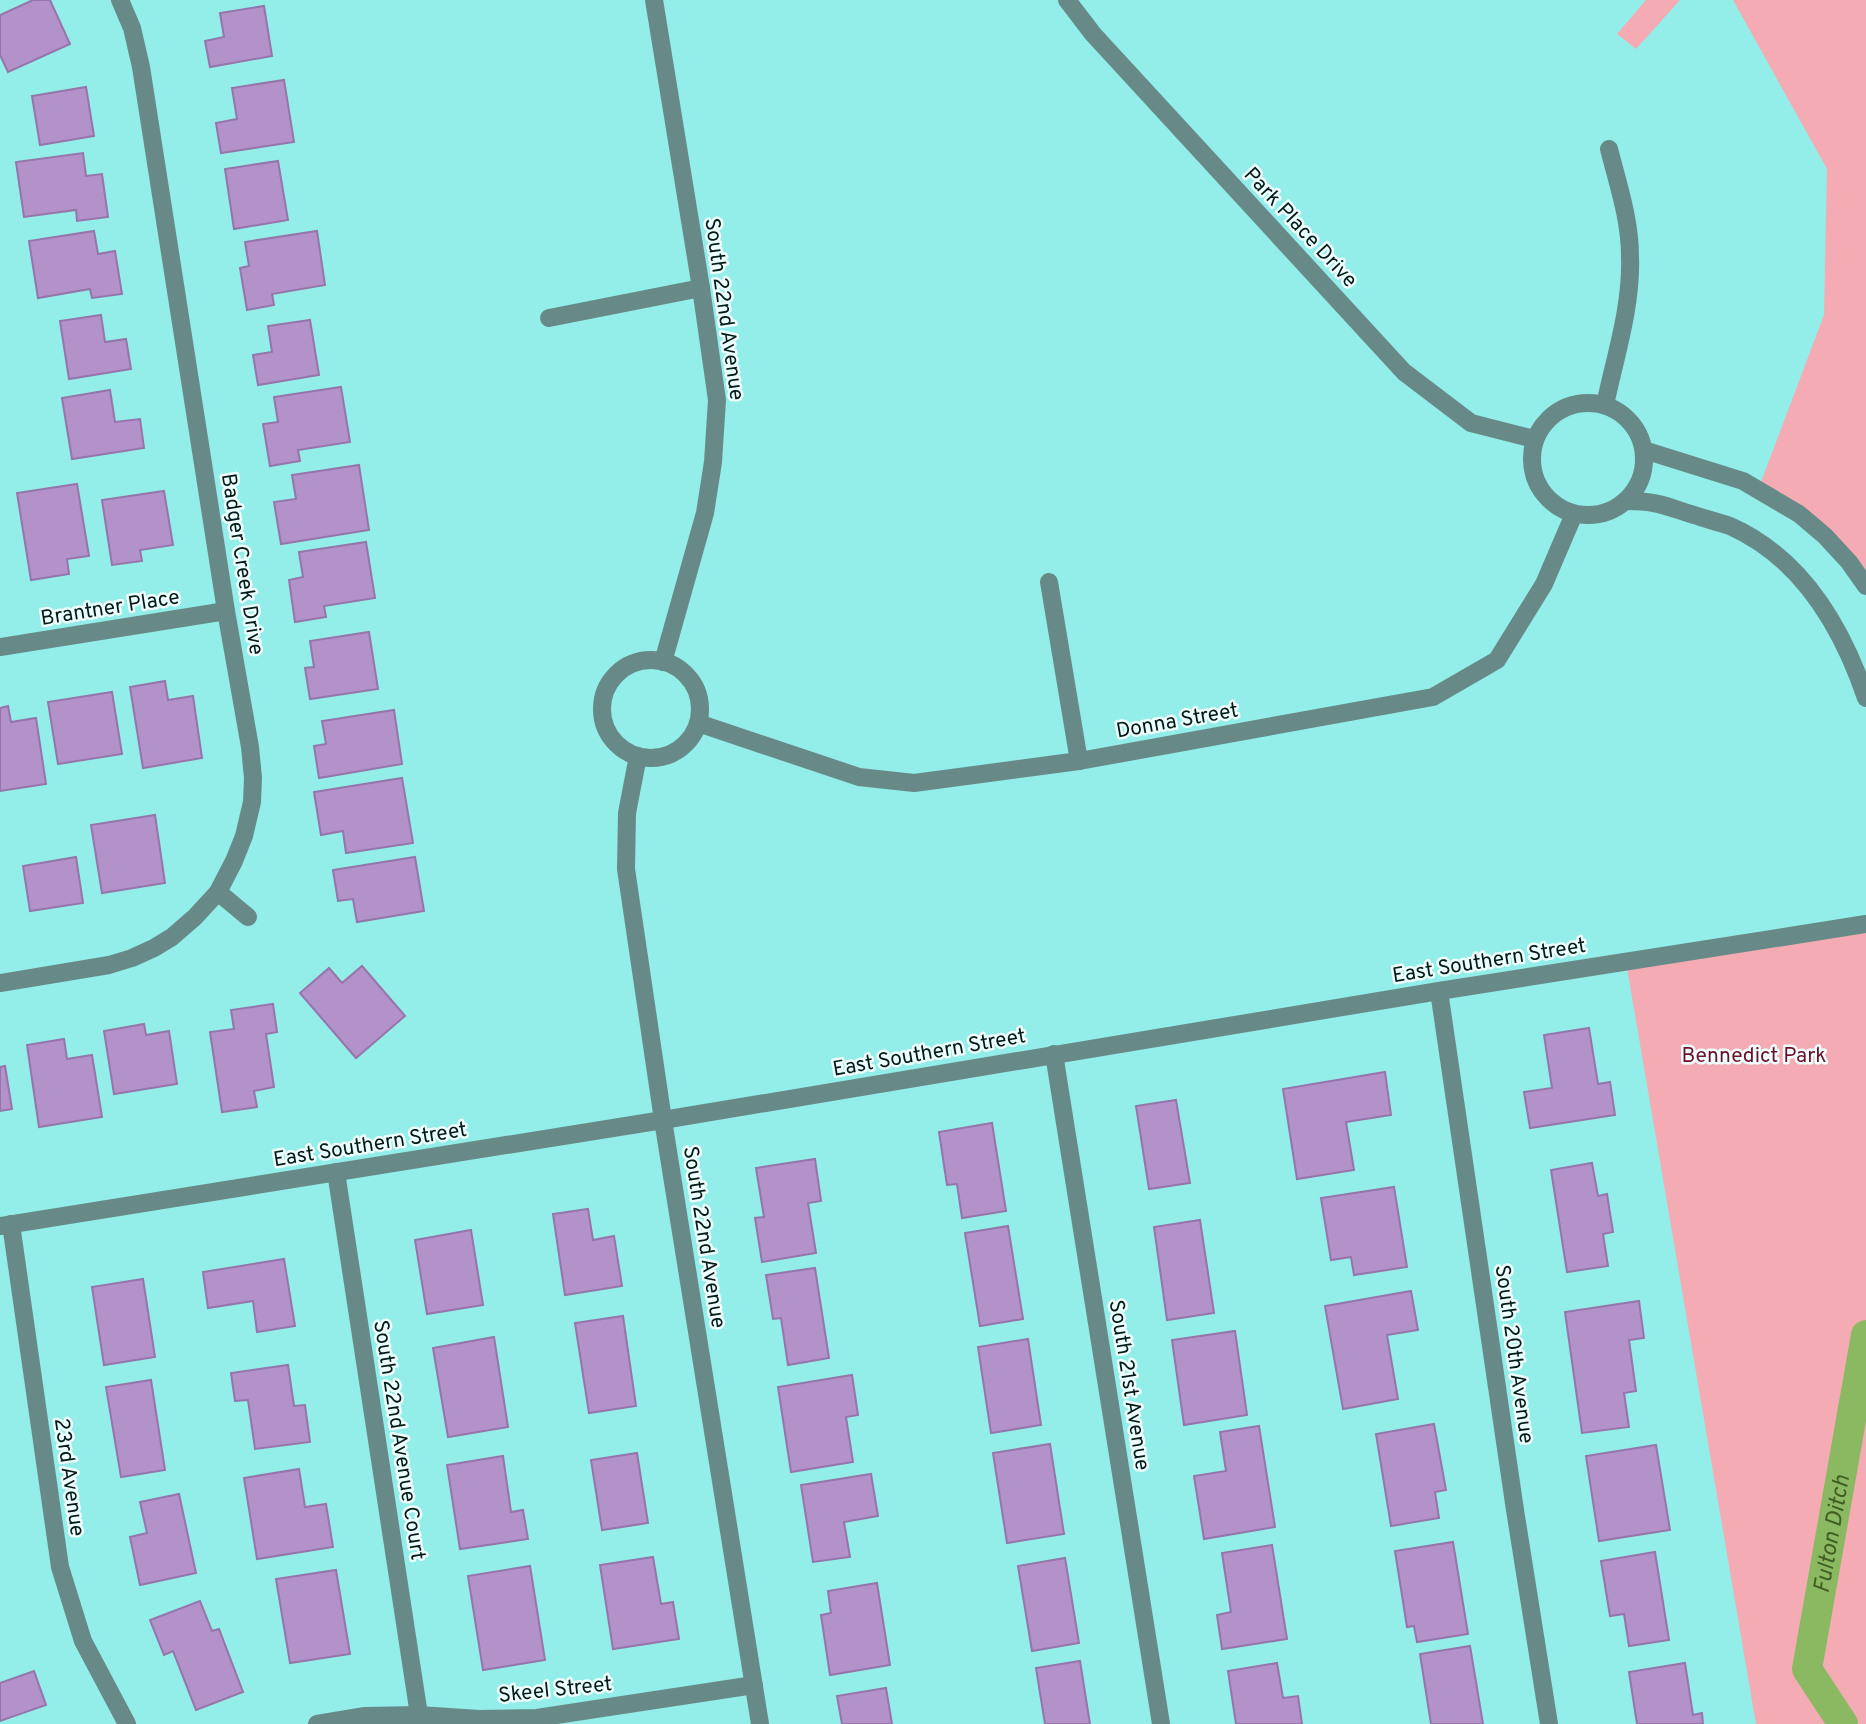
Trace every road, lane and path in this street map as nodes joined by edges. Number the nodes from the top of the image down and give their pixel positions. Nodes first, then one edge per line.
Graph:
1 (120, 0) edge
2 (654, 0) edge
3 (1067, 0) edge
4 (1609, 149) dead end
5 (701, 288) junction
6 (549, 318) dead end
7 (1605, 405) junction
8 (1534, 439) junction
9 (1644, 450) junction
10 (1626, 501) junction
11 (1574, 514) junction
12 (1049, 582) dead end
13 (1866, 586) edge
14 (226, 611) junction
15 (0, 647) edge
16 (663, 662) junction
17 (1866, 698) edge
18 (698, 723) junction
19 (638, 756) junction
20 (1079, 761) junction
21 (218, 892) junction
22 (248, 917) dead end
23 (1866, 924) edge
24 (0, 983) edge
25 (1439, 991) junction
26 (1054, 1054) junction
27 (663, 1120) junction
28 (336, 1172) junction
29 (5, 1225) edge
30 (754, 1685) junction
31 (419, 1715) junction
32 (127, 1724) edge
33 (317, 1724) edge
34 (760, 1724) edge
35 (1161, 1724) edge
36 (1549, 1724) edge

1 - 14 street, Badger Creek Drive
2 - 5 street, South 22nd Avenue
3 - 8 street, Park Place Drive
4 - 7 street
5 - 6 street
5 - 16 street, South 22nd Avenue
7 - 8 street
7 - 9 street
8 - 11 street
9 - 10 street
9 - 13 street
10 - 11 street
10 - 17 street
11 - 20 street, Donna Street
12 - 20 street
14 - 15 street, Brantner Place
14 - 21 street, Badger Creek Drive
16 - 18 street
16 - 19 street
18 - 19 street
18 - 20 street, Donna Street
19 - 27 street, South 22nd Avenue
21 - 22 street
21 - 24 street, Badger Creek Drive
23 - 25 street, East Southern Street
25 - 26 street, East Southern Street
25 - 36 street, South 20th Avenue
26 - 27 street, East Southern Street
26 - 35 street, South 21st Avenue
27 - 28 street, East Southern Street
27 - 30 street, South 22nd Avenue
28 - 29 street, East Southern Street
28 - 31 street, South 22nd Avenue Court
29 - 32 street, 23rd Avenue
30 - 31 street, Skeel Street
30 - 34 street, South 22nd Avenue
31 - 33 street, Skeel Street

